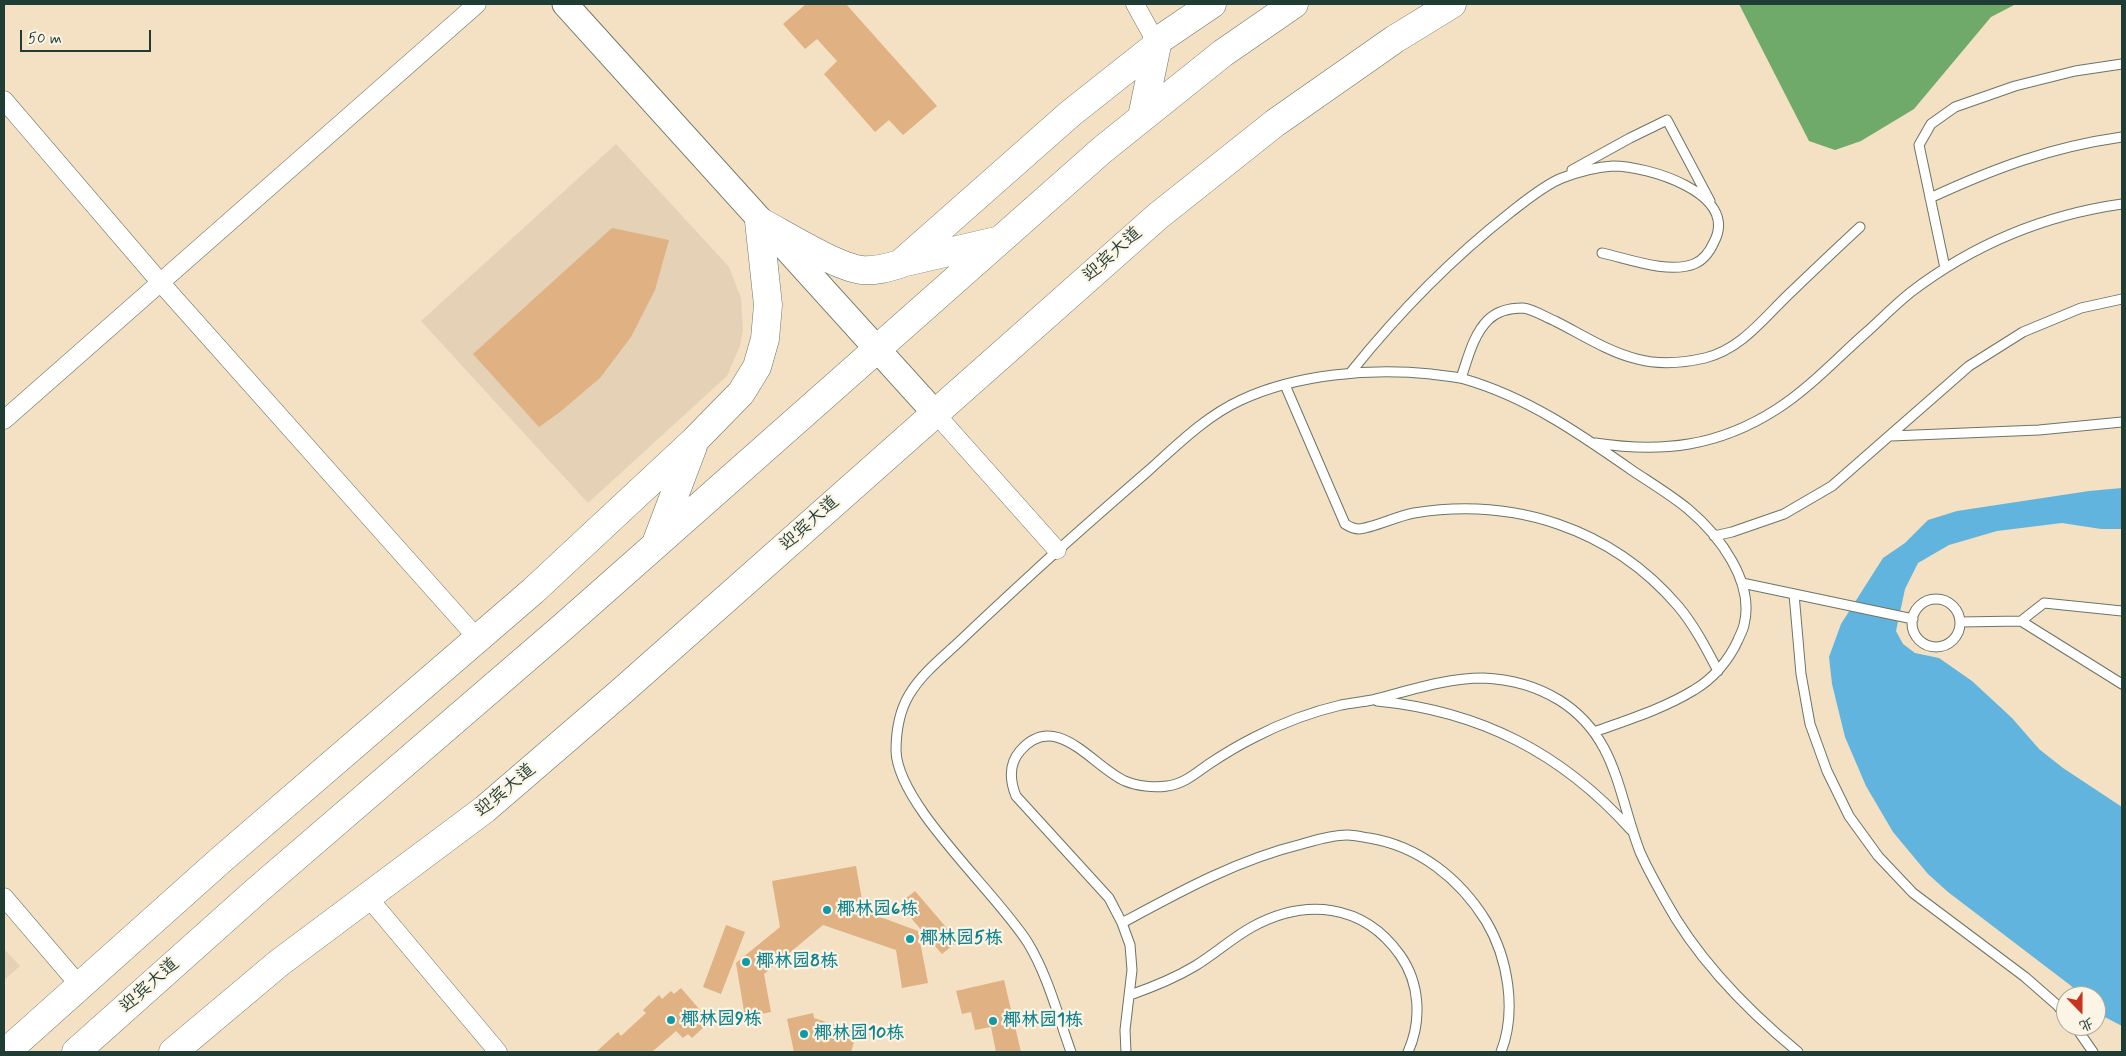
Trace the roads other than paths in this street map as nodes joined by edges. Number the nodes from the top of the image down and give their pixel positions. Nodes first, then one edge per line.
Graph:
1 (477, 4) edge
2 (565, 4) edge
3 (1135, 4) edge
4 (1212, 4) edge
5 (1294, 4) edge
6 (1452, 4) edge
7 (1157, 44) junction
8 (2122, 64) edge
9 (4, 100) edge
10 (1142, 117) junction
11 (2122, 137) edge
12 (1559, 178) junction
13 (1930, 198) junction
14 (2122, 204) edge
15 (1713, 206) junction
16 (759, 221) junction
17 (1860, 227) dead end
18 (1000, 240) junction
19 (1602, 253) dead end
20 (900, 264) junction
21 (1945, 268) junction
22 (160, 282) junction
23 (2122, 299) edge
24 (877, 349) junction
25 (1351, 372) junction
26 (1460, 378) junction
27 (1285, 385) junction
28 (935, 413) junction
29 (4, 420) edge
30 (2122, 422) edge
31 (1891, 436) junction
32 (695, 440) junction
33 (1592, 443) junction
34 (1714, 536) junction
35 (656, 545) junction
36 (1057, 550) junction
37 (1742, 583) junction
38 (1794, 594) junction
39 (2122, 611) edge
40 (1913, 619) junction
41 (2021, 621) junction
42 (1960, 622) junction
43 (478, 639) junction
44 (1718, 670) junction
45 (2122, 684) edge
46 (1370, 700) junction
47 (1594, 732) junction
48 (1634, 833) junction
49 (367, 896) junction
50 (4, 897) edge
51 (1122, 923) junction
52 (80, 986) junction
53 (1130, 995) junction
54 (2056, 1004) edge
55 (2082, 1036) edge
56 (6, 1052) edge
57 (76, 1052) edge
58 (173, 1052) edge
59 (498, 1052) edge
60 (1071, 1052) edge
61 (1126, 1052) edge
62 (1408, 1052) edge
63 (1501, 1052) edge
64 (1798, 1052) edge
65 (2093, 1052) edge

1 - 22 street
2 - 16 street
3 - 7 street
4 - 7 main road
5 - 10 main road, 迎宾大道
6 - 28 main road, 迎宾大道
7 - 10 main road
7 - 20 main road
8 - 13 lane
9 - 22 street
10 - 18 main road, 迎宾大道
11 - 13 lane
12 - 15 lane
12 - 15 lane
12 - 25 lane
13 - 21 lane
14 - 21 lane
15 - 19 lane
16 - 20 main road
16 - 24 street
16 - 32 main road
17 - 26 lane
18 - 20 main road
18 - 24 main road, 迎宾大道
21 - 33 lane
22 - 29 street
22 - 43 street
23 - 31 lane
24 - 28 street
24 - 35 main road, 迎宾大道
25 - 26 lane
25 - 27 lane
26 - 33 lane
27 - 36 lane
27 - 44 lane
28 - 36 street
28 - 49 main road, 迎宾大道
30 - 31 lane
31 - 34 lane
32 - 35 main road
32 - 43 main road
33 - 34 lane
34 - 37 lane
35 - 57 main road, 迎宾大道
36 - 60 lane
37 - 38 lane
37 - 44 lane
38 - 40 lane
38 - 54 lane
39 - 41 lane
40 - 42 lane
40 - 42 lane
41 - 42 lane
41 - 45 lane
43 - 52 main road
44 - 47 lane
46 - 47 lane
46 - 48 lane
46 - 51 lane
47 - 48 lane
48 - 64 lane
49 - 58 main road, 迎宾大道
49 - 59 street
50 - 52 street
51 - 53 lane
51 - 63 lane
52 - 56 main road
53 - 61 lane
53 - 62 lane
55 - 65 lane

